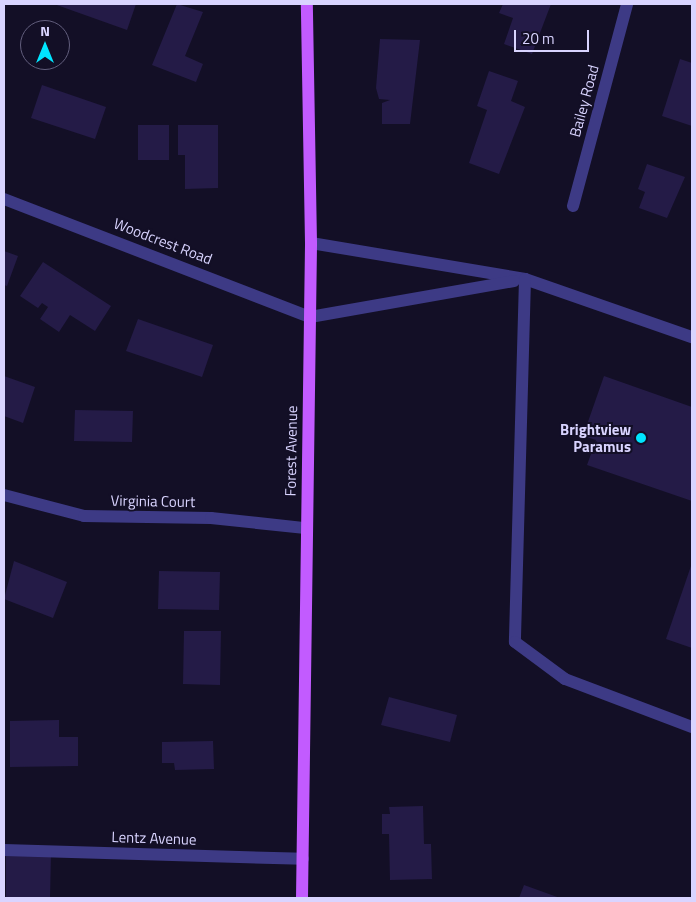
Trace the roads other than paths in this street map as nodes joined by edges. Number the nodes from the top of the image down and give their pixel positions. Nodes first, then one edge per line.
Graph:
1 (307, 4) edge
2 (627, 4) edge
3 (4, 200) edge
4 (573, 206) dead end
5 (311, 243) junction
6 (525, 279) junction
7 (310, 317) junction
8 (692, 337) edge
9 (4, 494) edge
10 (305, 528) junction
11 (692, 727) edge
12 (4, 850) edge
13 (303, 859) junction
14 (302, 898) edge

1 - 5 main road, Forest Avenue
2 - 4 street, Bailey Road
3 - 7 street, Woodcrest Road
5 - 6 street
5 - 7 main road, Forest Avenue
6 - 7 street
6 - 8 street
6 - 11 street
7 - 10 main road, Forest Avenue
9 - 10 street, Virginia Court
10 - 13 main road, Forest Avenue
12 - 13 street, Lentz Avenue
13 - 14 main road, Forest Avenue

